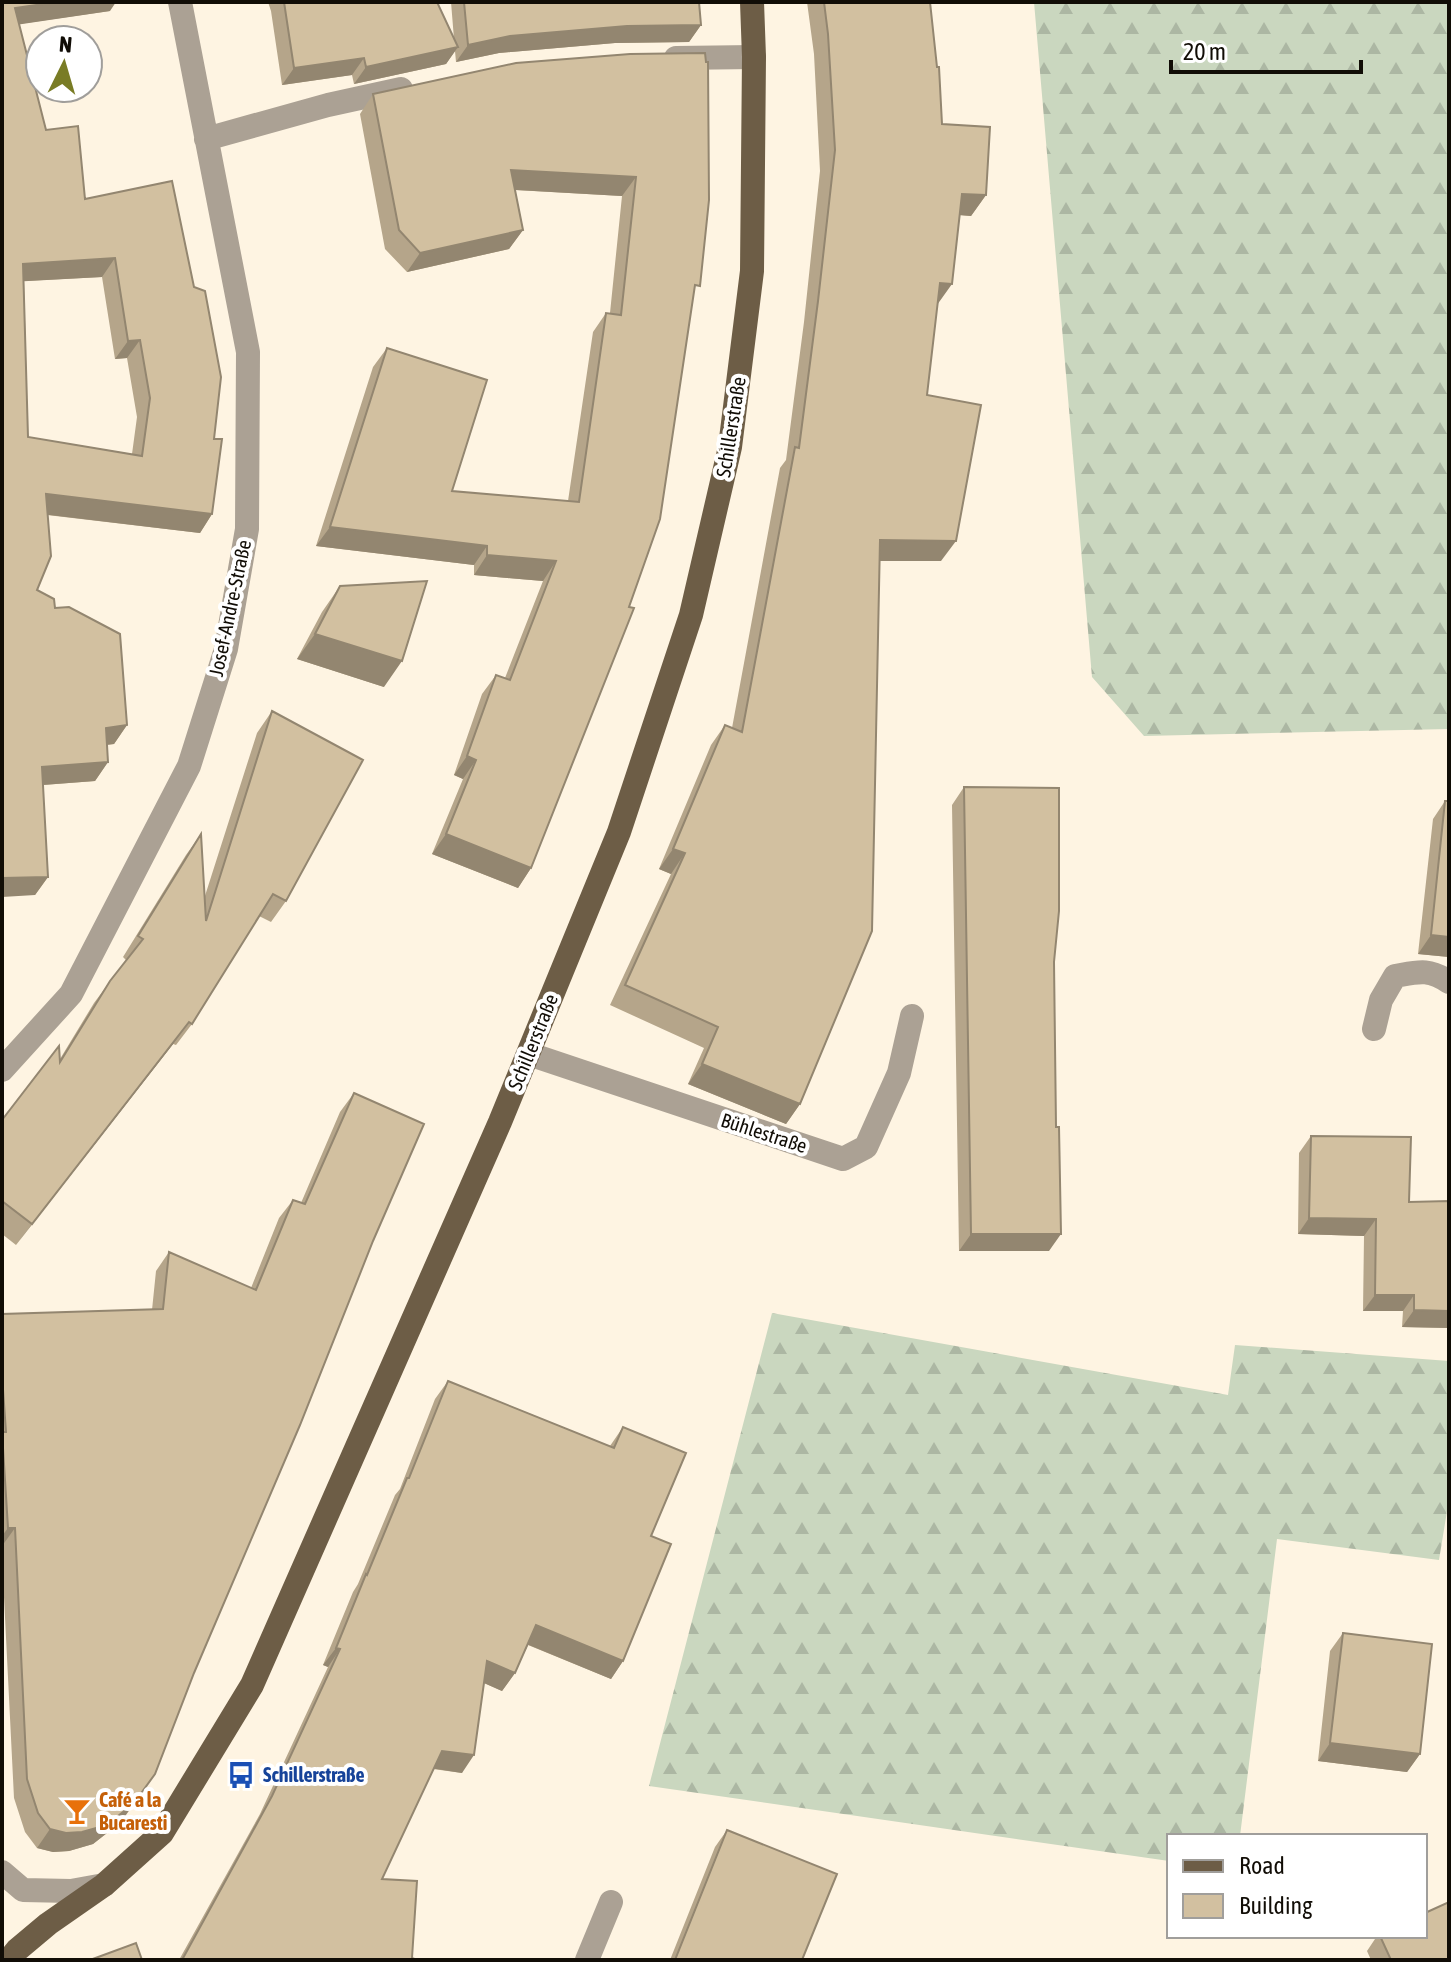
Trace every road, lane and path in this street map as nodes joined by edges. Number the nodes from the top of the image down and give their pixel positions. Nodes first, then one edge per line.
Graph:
1 (180, 2) edge
2 (752, 2) edge
3 (754, 57) junction
4 (647, 58) edge
5 (428, 83) edge
6 (206, 139) junction
7 (1449, 982) edge
8 (912, 1016) dead end
9 (1374, 1029) dead end
10 (529, 1054) junction
11 (2, 1070) edge
12 (2, 1872) edge
13 (104, 1885) junction
14 (611, 1902) dead end
15 (9, 1960) edge
16 (587, 1960) edge

1 - 6 street, Josef-Andre-Straße
2 - 3 main road, Schillerstraße
3 - 4 street
3 - 10 main road, Schillerstraße
5 - 6 street
6 - 11 street, Josef-Andre-Straße
7 - 9 street
8 - 10 street, Bühlestraße
10 - 13 main road, Schillerstraße
12 - 13 street
13 - 15 main road, Schillerstraße
14 - 16 street

